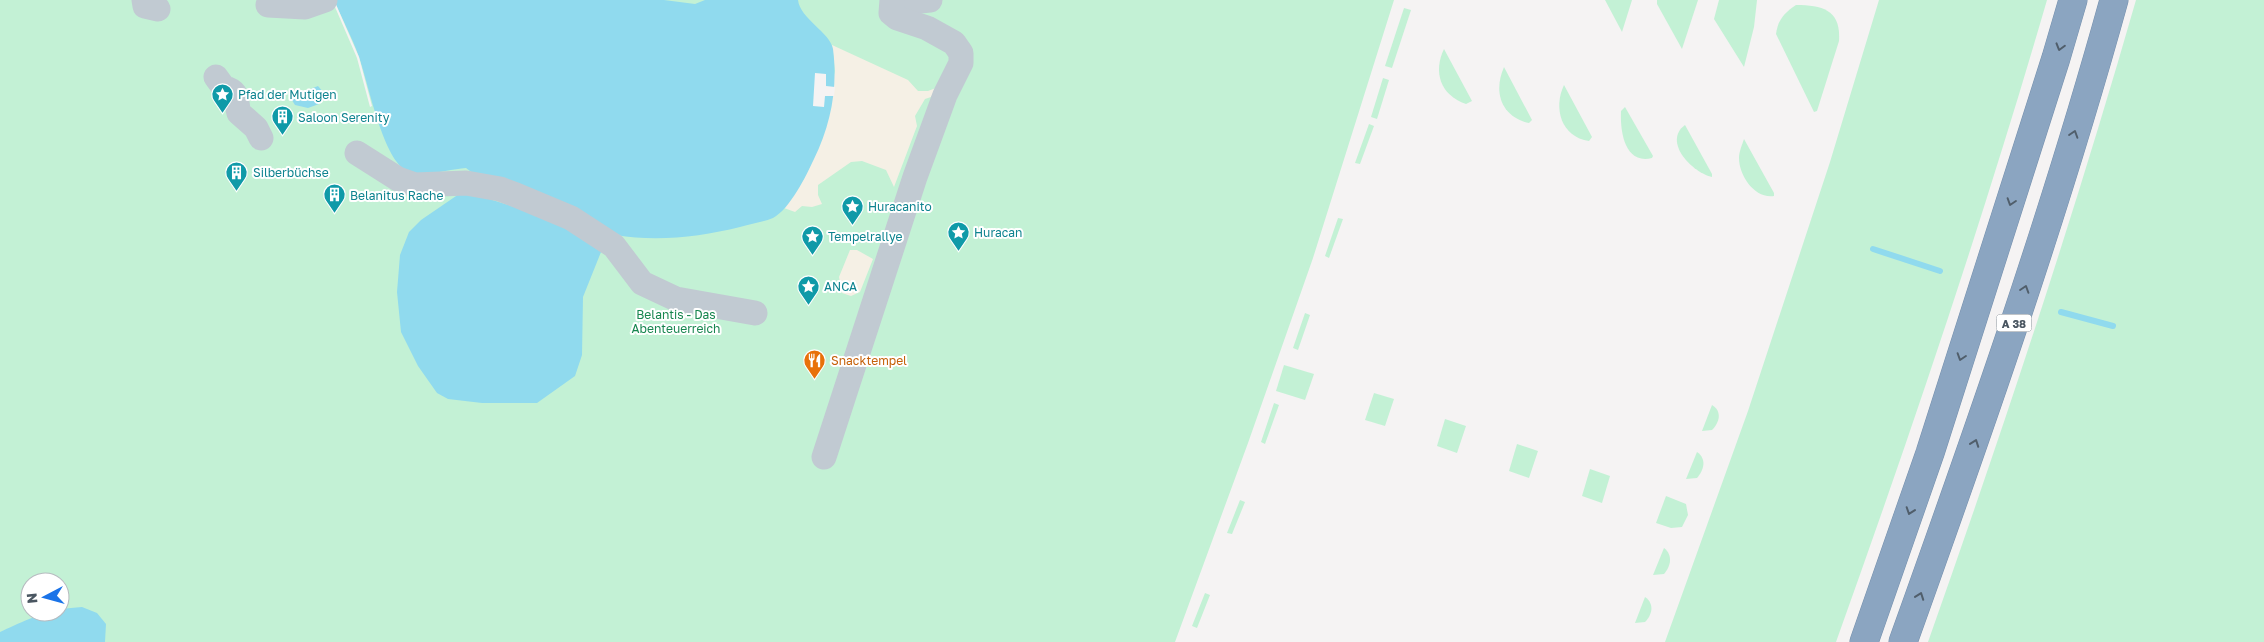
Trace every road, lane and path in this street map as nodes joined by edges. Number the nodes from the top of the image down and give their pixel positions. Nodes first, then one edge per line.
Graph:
1 (325, 0) edge
2 (892, 0) edge
3 (907, 0) edge
4 (930, 0) edge
5 (2073, 0) edge
6 (2114, 0) edge
7 (268, 5) dead end
8 (216, 77) dead end
9 (261, 138) dead end
10 (357, 153) dead end
11 (755, 313) dead end
12 (824, 457) dead end
13 (1864, 642) edge
14 (1903, 642) edge

1 - 7 street
2 - 12 street
3 - 4 street
5 -> 13 highway
14 -> 6 highway, A 38
8 - 9 street
10 - 11 street

